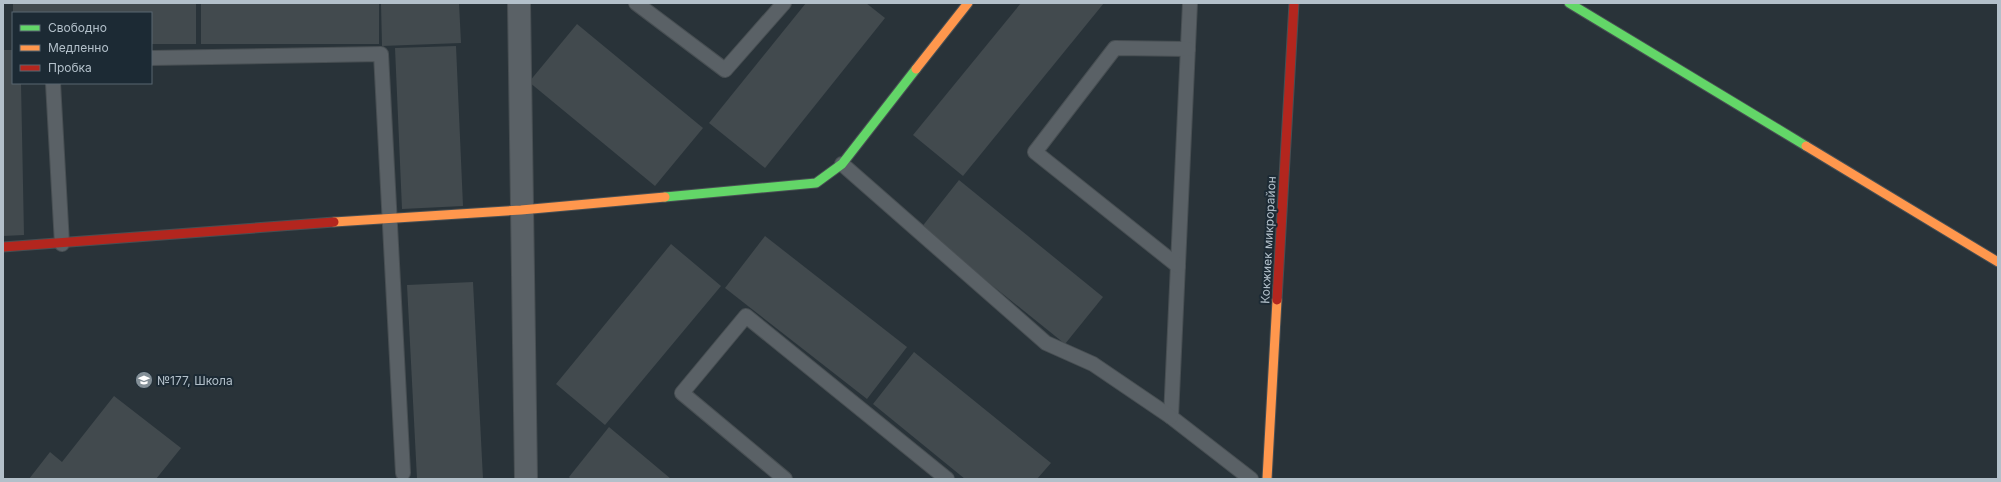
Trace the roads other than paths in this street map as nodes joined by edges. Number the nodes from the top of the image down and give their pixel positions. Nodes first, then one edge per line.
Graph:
1 (519, 3) edge
2 (636, 3) edge
3 (784, 3) edge
4 (968, 3) edge
5 (1190, 3) edge
6 (1294, 3) edge
7 (1569, 3) edge
8 (1188, 49) junction
9 (152, 58) edge
10 (53, 84) edge
11 (842, 164) junction
12 (521, 210) junction
13 (389, 218) junction
14 (62, 244) junction
15 (3, 247) edge
16 (1998, 262) edge
17 (1178, 266) junction
18 (1171, 417) junction
19 (403, 473) dead end
20 (527, 478) edge
21 (785, 479) edge
22 (947, 479) edge
23 (1251, 479) edge
24 (1267, 479) edge

1 - 12 street
2 - 3 lane
4 - 11 street
5 - 8 lane
6 - 24 street, Кокжиек микрорайон
7 - 16 street
8 - 17 lane
8 - 17 lane
9 - 13 lane
10 - 14 lane
11 - 12 street
11 - 18 lane
12 - 13 street
12 - 20 street
13 - 14 street
13 - 19 lane
14 - 15 street
17 - 18 lane
18 - 23 lane
21 - 22 lane

